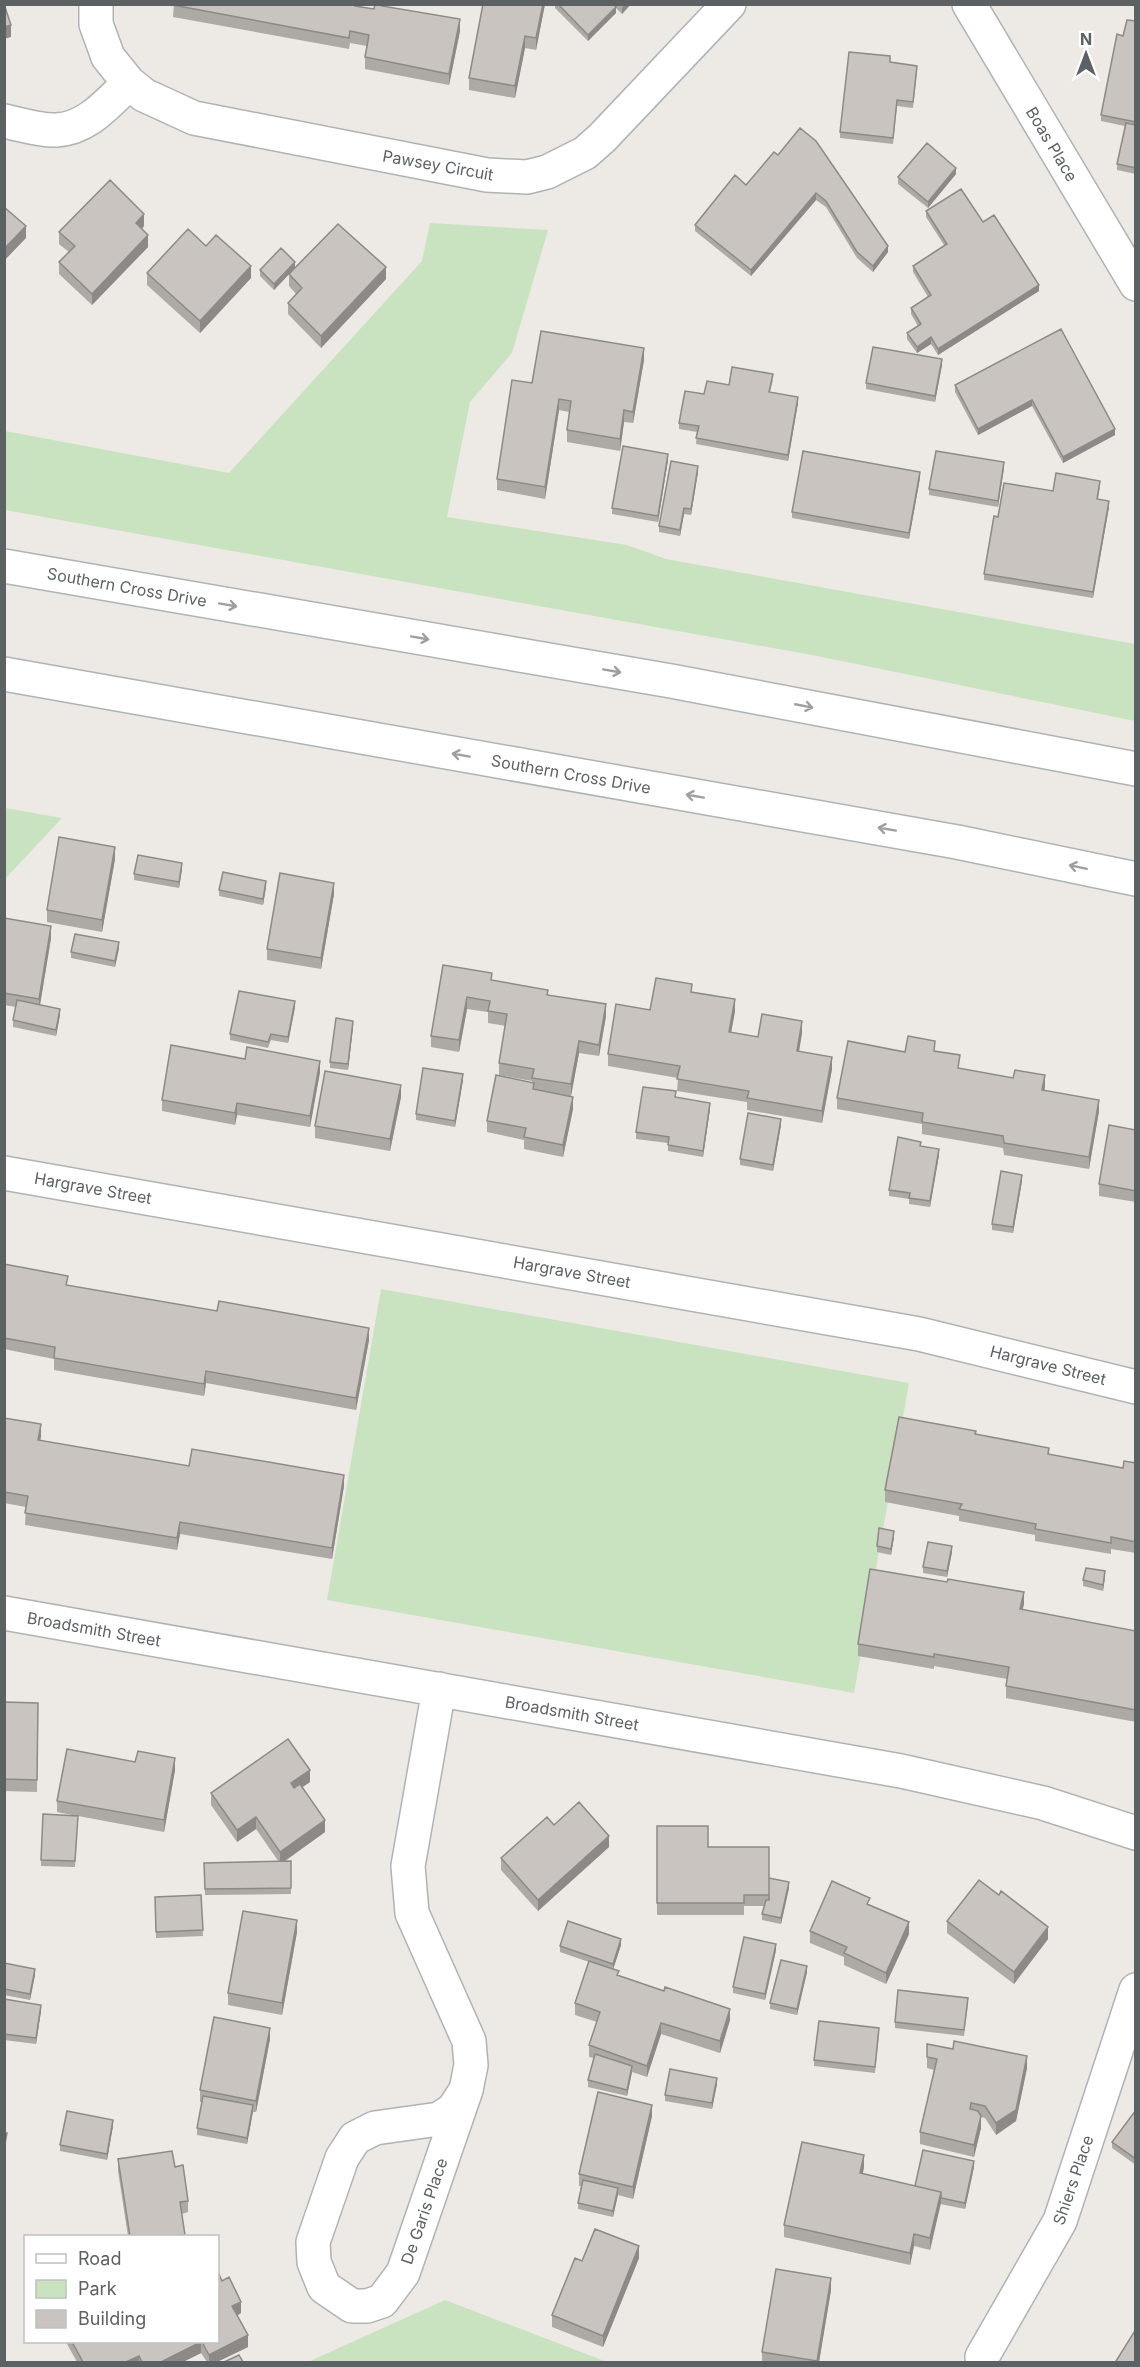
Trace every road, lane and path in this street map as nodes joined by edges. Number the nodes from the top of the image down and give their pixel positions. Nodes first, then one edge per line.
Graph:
1 (96, 4) edge
2 (729, 4) edge
3 (969, 4) edge
4 (129, 83) junction
5 (4, 121) edge
6 (1136, 284) edge
7 (4, 566) edge
8 (4, 674) edge
9 (1136, 769) edge
10 (1136, 879) edge
11 (4, 1173) edge
12 (1136, 1387) edge
13 (4, 1613) edge
14 (440, 1689) junction
15 (1136, 1833) edge
16 (1136, 1990) edge
17 (466, 2090) junction
18 (982, 2357) dead end

1 - 4 street, Pawsey Circuit
2 - 4 street, Pawsey Circuit
3 - 6 street, Boas Place
4 - 5 street
7 -> 9 street, Southern Cross Drive
10 -> 8 street, Southern Cross Drive
11 - 12 street, Hargrave Street
13 - 14 street, Broadsmith Street
14 - 15 street, Broadsmith Street
14 - 17 street, De Garis Place
16 - 18 street, Shiers Place
17 - 17 street, De Garis Place

